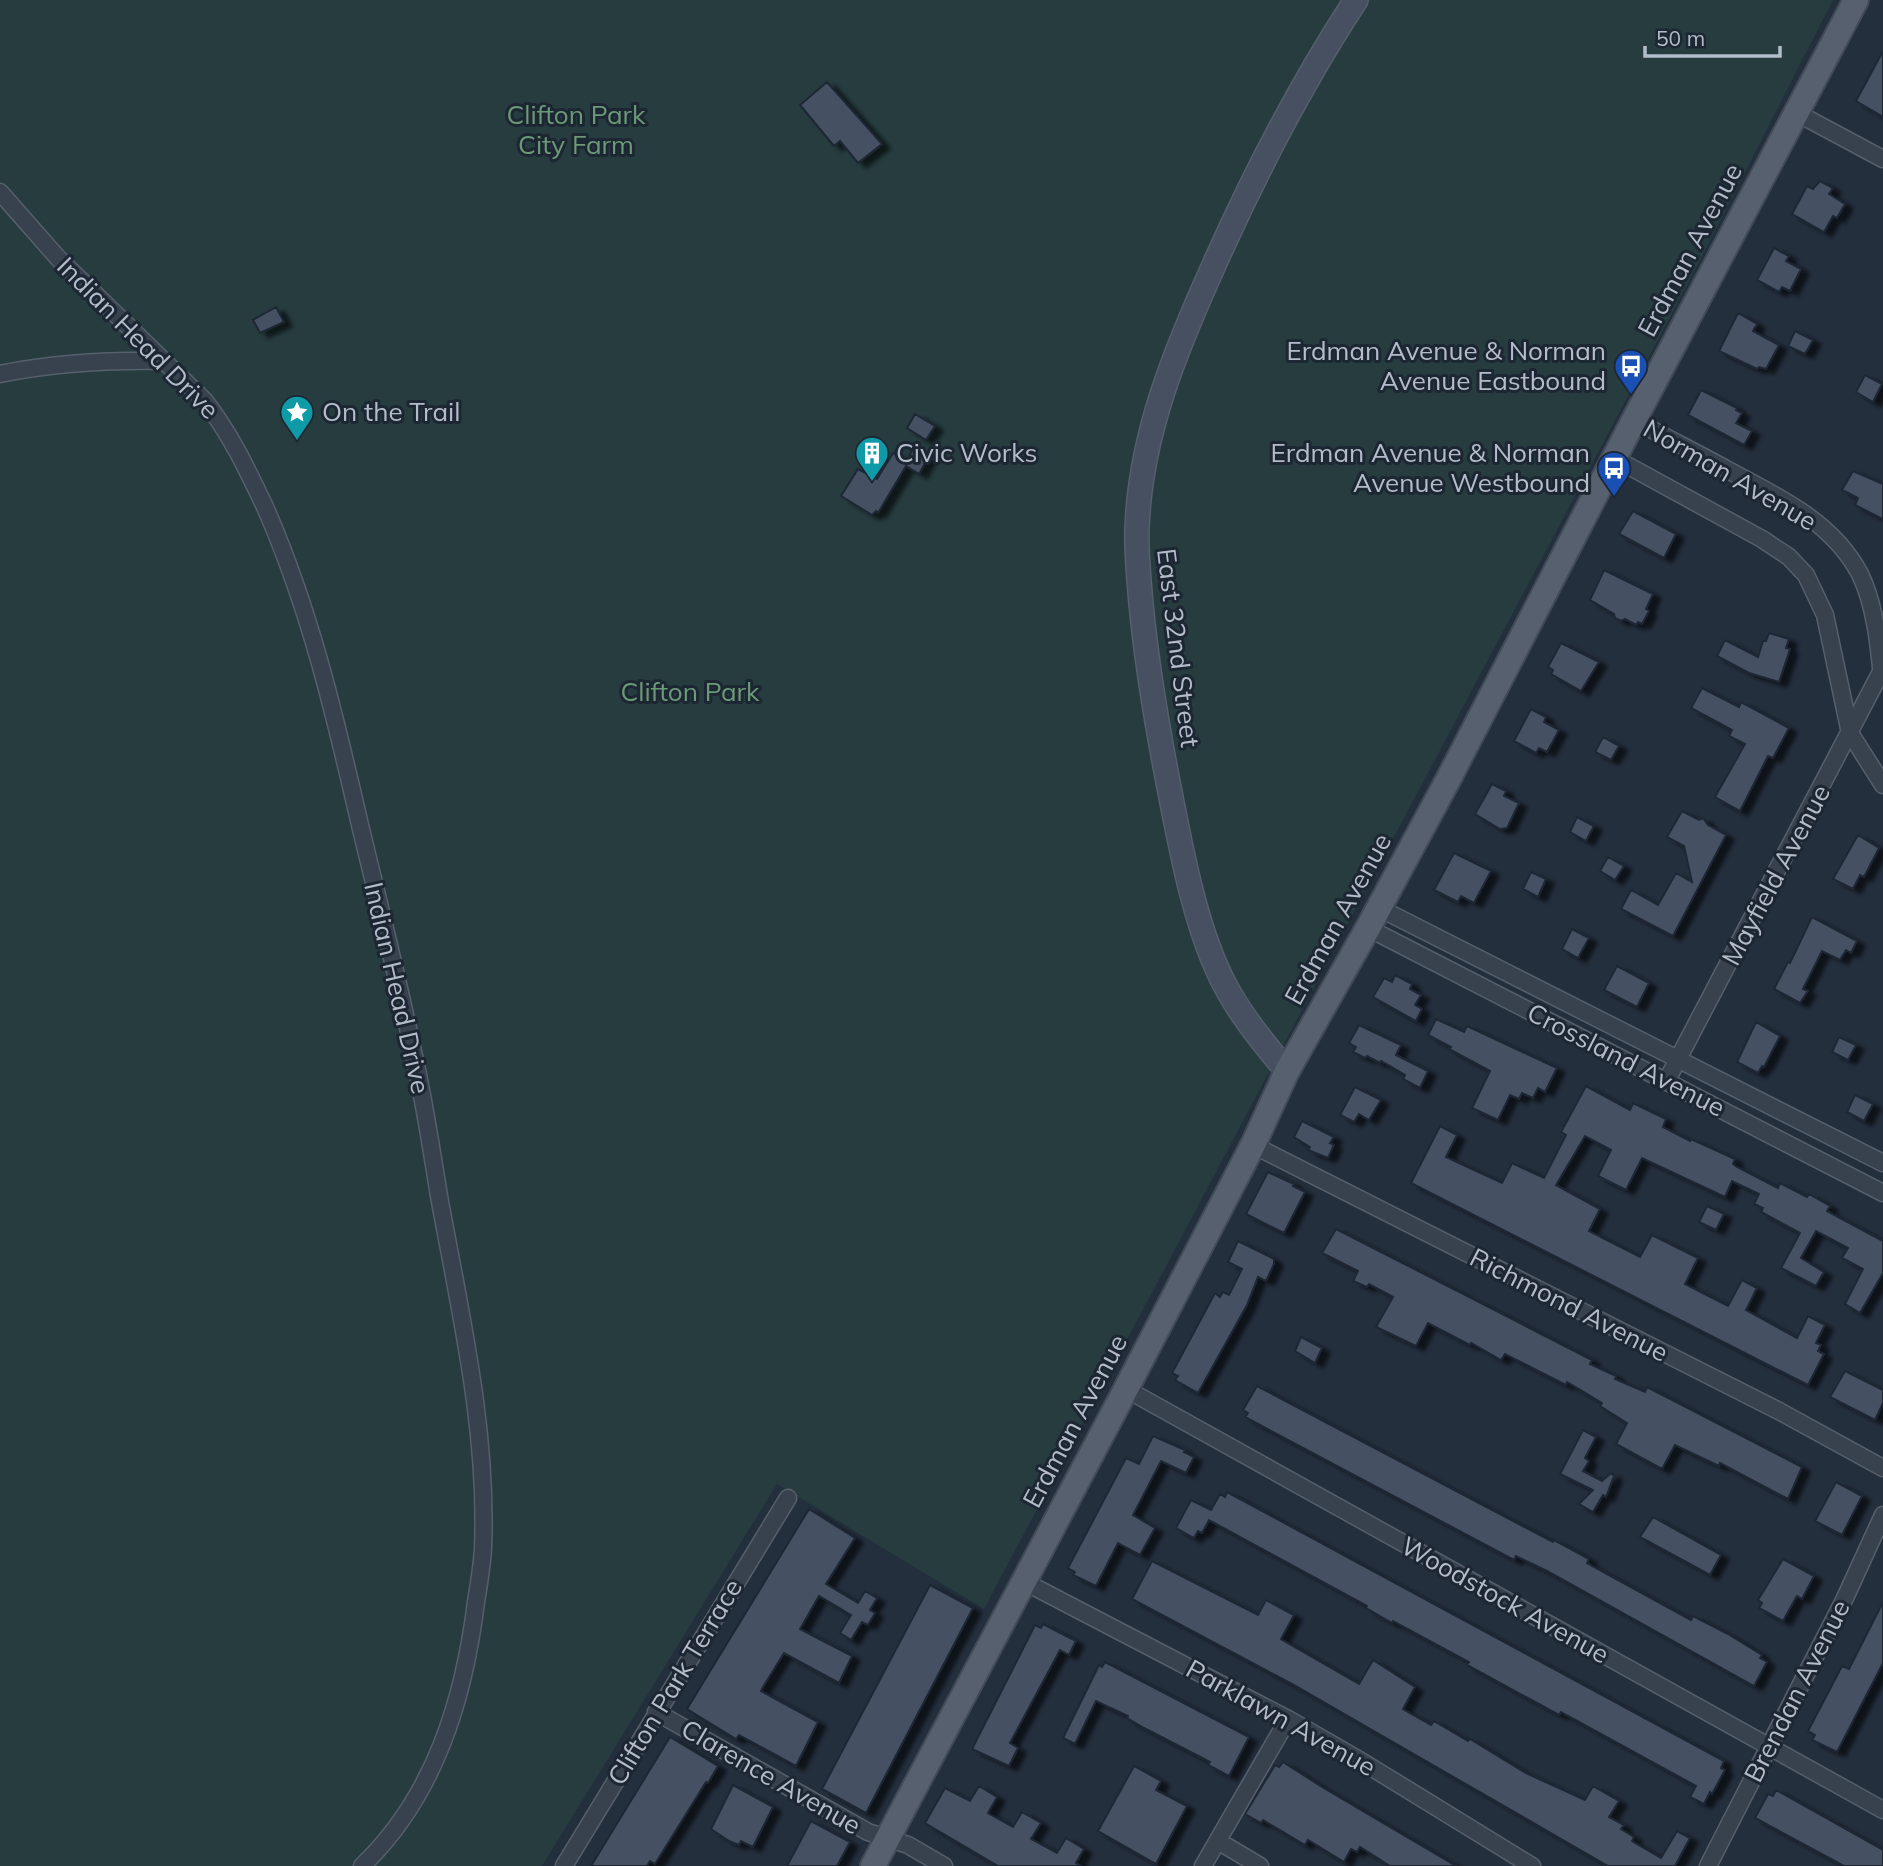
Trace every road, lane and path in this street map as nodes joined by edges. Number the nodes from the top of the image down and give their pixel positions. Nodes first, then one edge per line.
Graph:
1 (1356, 0) edge
2 (1856, 0) edge
3 (1797, 113) junction
4 (1883, 159) edge
5 (0, 192) edge
6 (164, 361) junction
7 (0, 374) edge
8 (1634, 420) junction
9 (1614, 458) junction
10 (1883, 675) edge
11 (1850, 733) junction
12 (1883, 785) edge
13 (1374, 918) junction
14 (1679, 1059) junction
15 (1287, 1071) junction
16 (1666, 1082) junction
17 (1253, 1145) junction
18 (1883, 1163) edge
19 (1883, 1193) edge
20 (1126, 1389) junction
21 (1883, 1468) edge
22 (788, 1498) dead end
23 (1883, 1515) edge
24 (1023, 1581) junction
25 (656, 1712) junction
26 (1288, 1719) junction
27 (1767, 1748) junction
28 (1883, 1810) edge
29 (887, 1840) junction
30 (1218, 1841) junction
31 (362, 1866) edge
32 (564, 1866) edge
33 (873, 1866) edge
34 (944, 1866) edge
35 (1203, 1866) edge
36 (1260, 1866) edge
37 (1532, 1866) edge
38 (1709, 1866) edge

1 - 15 street, East 32nd Street
2 - 3 main road, Erdman Avenue
3 - 4 street
3 - 8 main road, Erdman Avenue
5 - 6 street, Indian Head Drive
6 - 7 street
6 - 31 street, Indian Head Drive
8 - 9 main road, Erdman Avenue
8 - 10 street, Norman Avenue
9 - 11 street, Norman Avenue
9 - 13 main road, Erdman Avenue
10 - 11 street, Mayfield Avenue
11 - 12 street, Norman Avenue
11 - 14 street, Mayfield Avenue
13 - 14 street, Crossland Avenue
13 - 15 main road, Erdman Avenue
13 - 16 street, Crossland Avenue
14 - 16 street, Mayfield Avenue
14 - 18 street, Crossland Avenue
15 - 17 main road, Erdman Avenue
16 - 19 street, Crossland Avenue
17 - 20 main road, Erdman Avenue
17 - 21 street, Richmond Avenue
20 - 24 main road, Erdman Avenue
20 - 27 street, Woodstock Avenue
22 - 25 street, Clifton Park Terrace
23 - 27 street, Brendan Avenue
24 - 26 street, Parklawn Avenue
24 - 29 main road, Erdman Avenue
25 - 29 street, Clarence Avenue
25 - 32 street, Clifton Park Terrace
26 - 30 street
26 - 37 street, Parklawn Avenue
27 - 28 street, Woodstock Avenue
27 - 38 street, Brendan Avenue
29 - 33 main road, Erdman Avenue
29 - 34 street, Clarence Avenue
30 - 35 street
30 - 36 street

